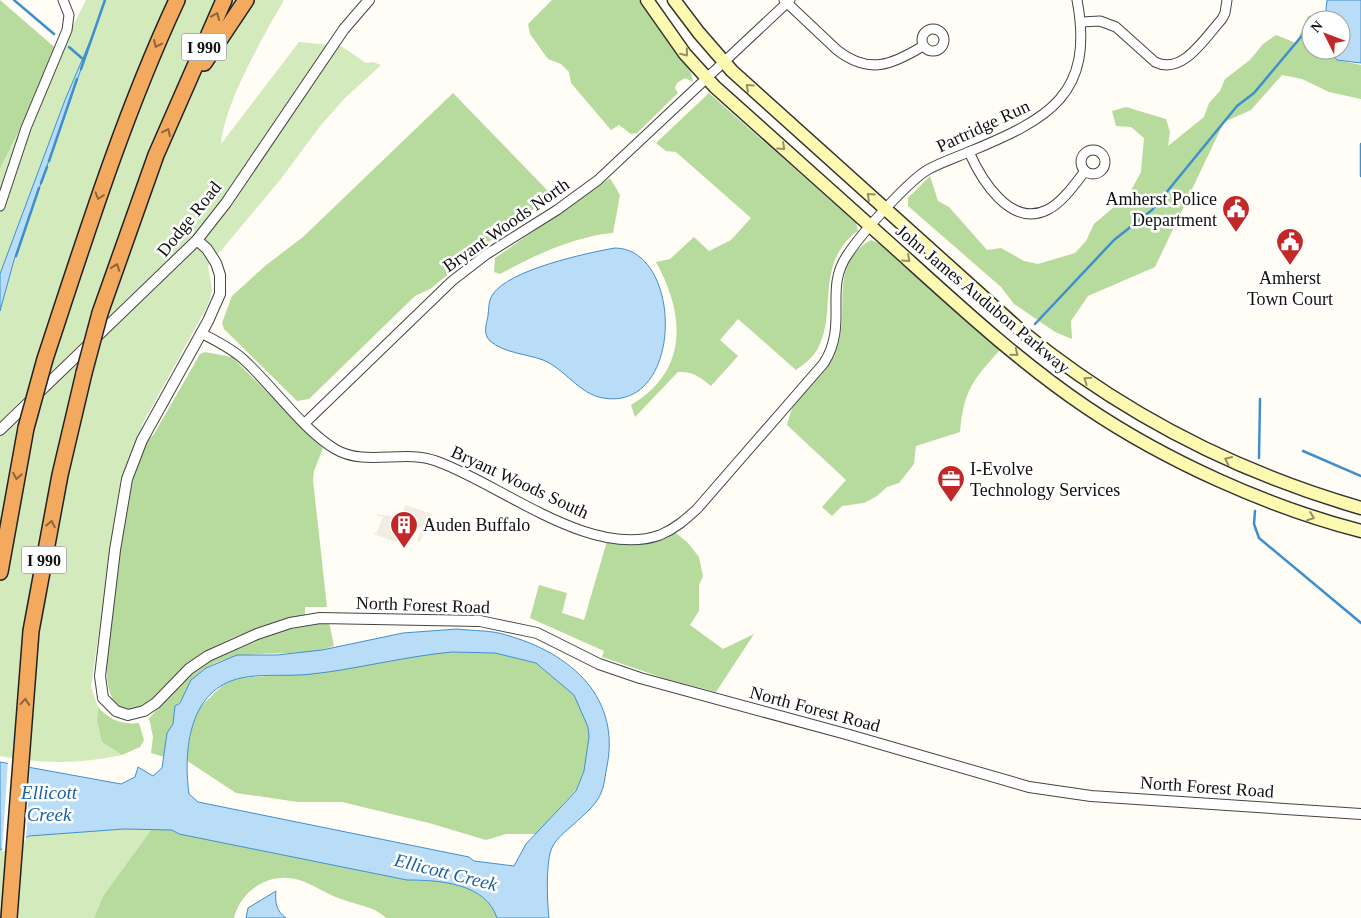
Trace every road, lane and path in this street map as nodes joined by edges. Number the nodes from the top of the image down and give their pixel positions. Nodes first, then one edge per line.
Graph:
1 (64, 0) edge
2 (172, 0) edge
3 (177, 0) edge
4 (224, 0) edge
5 (246, 0) edge
6 (369, 0) edge
7 (647, 0) edge
8 (674, 0) edge
9 (1077, 0) edge
10 (1227, 0) edge
11 (787, 1) edge
12 (168, 20) junction
13 (1081, 22) junction
14 (923, 46) dead end
15 (724, 63) junction
16 (707, 78) junction
17 (184, 94) junction
18 (968, 152) junction
19 (1085, 171) dead end
20 (0, 206) edge
21 (886, 210) junction
22 (871, 227) junction
23 (198, 240) junction
24 (202, 333) junction
25 (1059, 361) junction
26 (1045, 378) junction
27 (305, 423) junction
28 (0, 430) edge
29 (1361, 508) edge
30 (1361, 532) edge
31 (0, 572) edge
32 (1361, 814) edge
33 (10, 914) edge

1 - 20 street
2 - 12 highway
3 - 12 highway, I 990
17 -> 4 highway, I 990
5 - 17 highway
6 - 23 street, Dodge Road
7 -> 16 main road, John James Audubon Parkway
8 - 15 main road, John James Audubon Parkway
9 - 13 street, Partridge Run
10 - 13 street
11 - 14 street
11 - 15 street
12 -> 31 highway, I 990, bridge
13 - 18 street, Partridge Run
15 - 16 street, Bryant Woods North
21 -> 15 main road, John James Audubon Parkway
16 -> 22 main road, John James Audubon Parkway
16 - 27 street, Bryant Woods North
33 -> 17 highway, I 990, bridge
18 - 19 street
18 - 21 street, Partridge Run
21 - 22 street, Partridge Run
21 - 25 main road, John James Audubon Parkway
22 -> 26 main road, John James Audubon Parkway
22 - 27 street, Bryant Woods South
23 - 24 street, North Forest Road
23 - 28 street, Dodge Road
24 - 27 street, Bryant Woods South
24 - 32 street, North Forest Road
25 - 26 main road
29 -> 25 main road, John James Audubon Parkway
26 -> 30 main road, John James Audubon Parkway

